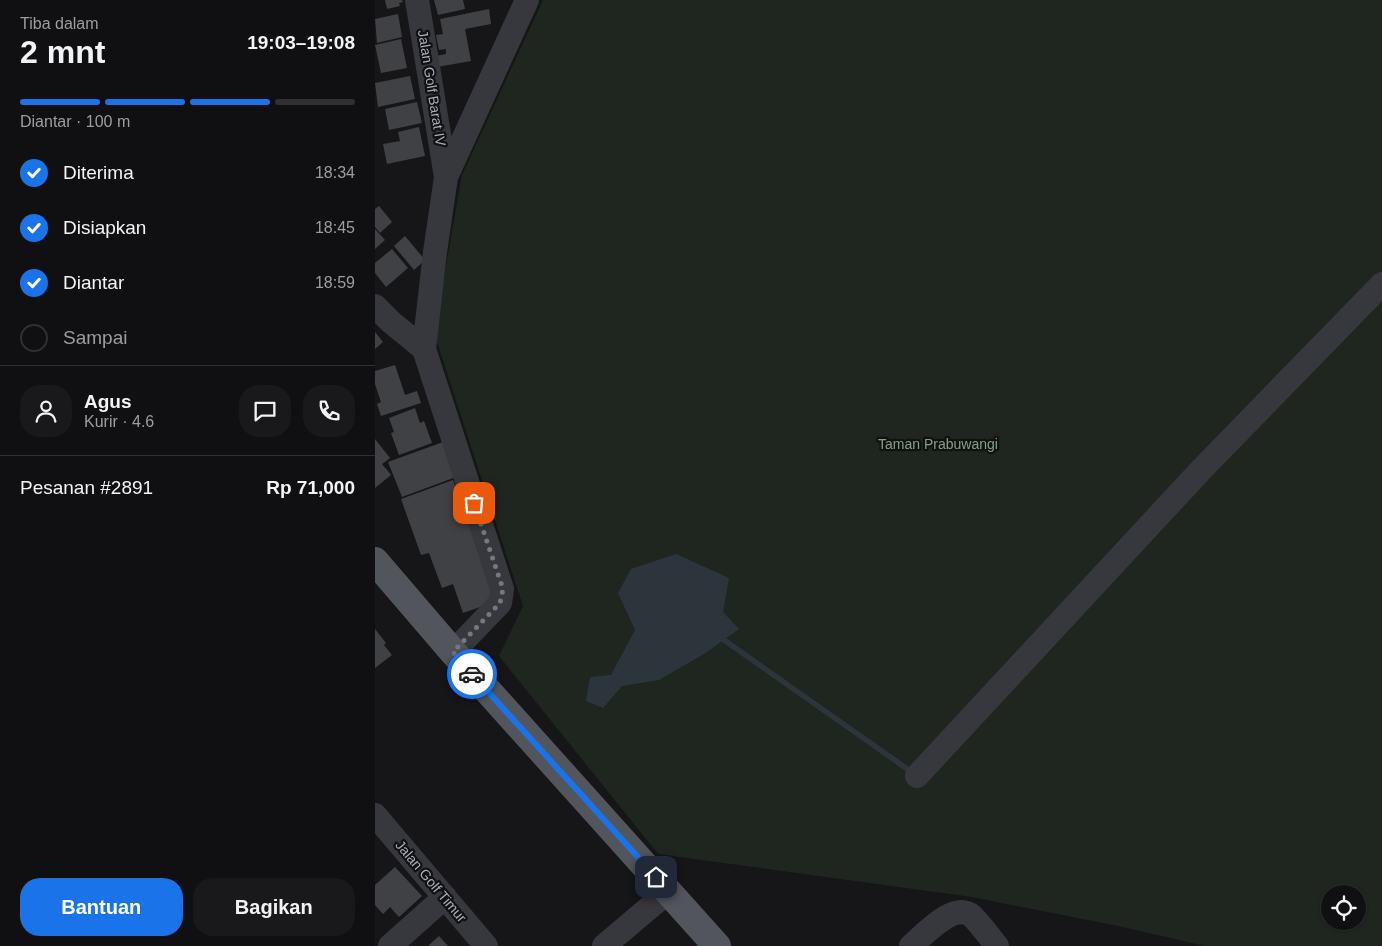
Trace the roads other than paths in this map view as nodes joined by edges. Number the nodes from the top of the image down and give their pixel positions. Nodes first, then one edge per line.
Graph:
1 (417, 0) edge
2 (527, 0) edge
3 (446, 177) junction
4 (1382, 284) edge
5 (375, 306) edge
6 (424, 349) junction
7 (375, 561) edge
8 (453, 652) junction
9 (917, 776) dead end
10 (375, 815) edge
11 (669, 891) junction
12 (445, 897) junction
13 (390, 946) edge
14 (486, 946) edge
15 (604, 946) edge
16 (717, 946) edge
17 (911, 946) edge
18 (997, 946) edge

1 - 3 street, Jalan Golf Barat IV
2 - 3 street
3 - 6 street
4 - 9 street
5 - 6 street
6 - 8 street
7 - 8 main road
8 - 11 main road
10 - 12 street, Jalan Golf Timur
11 - 15 street
11 - 16 main road
12 - 13 street
12 - 14 street, Jalan Golf Timur
17 - 18 street

